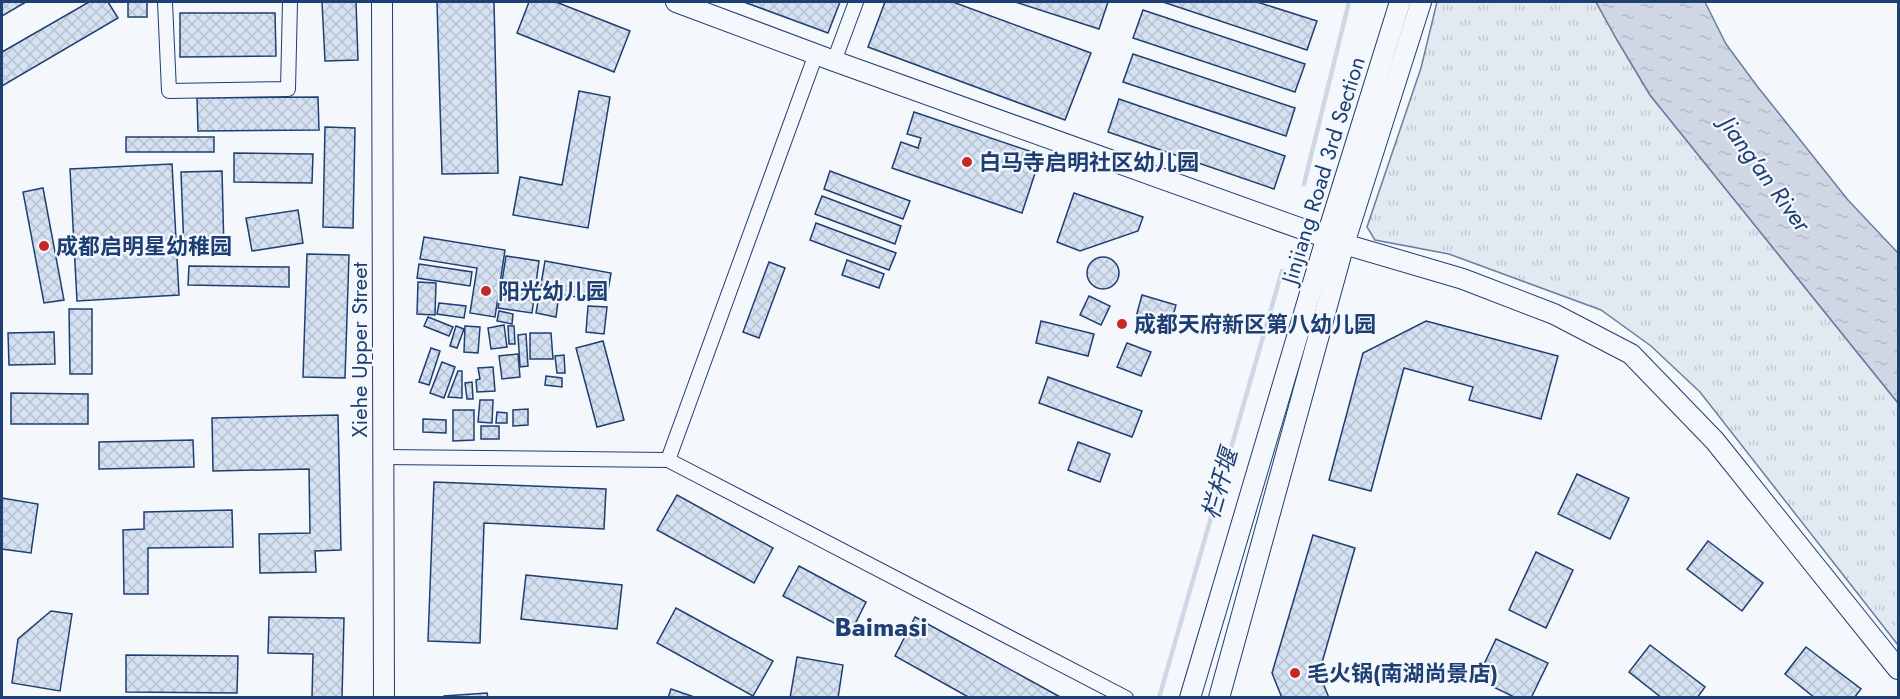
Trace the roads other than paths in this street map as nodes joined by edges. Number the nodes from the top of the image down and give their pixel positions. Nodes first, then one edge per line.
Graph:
1 (165, 2) edge
2 (290, 2) edge
3 (382, 2) edge
4 (676, 2) edge
5 (856, 2) edge
6 (1400, 2) edge
7 (1421, 2) edge
8 (825, 57) junction
9 (1335, 240) junction
10 (383, 457) junction
11 (668, 460) junction
12 (1899, 669) edge
13 (384, 698) edge
14 (1126, 698) edge
15 (1190, 698) edge
16 (1219, 698) edge

1 - 2 street
3 - 10 street, Xiehe Upper Street
4 - 8 street
5 - 8 street
6 - 9 street, Jinjiang Road 3rd Section
7 - 9 street, Jinjiang Road 3rd Section
8 - 9 street
8 - 11 street
9 - 12 street
9 - 15 street, Jinjiang Road 3rd Section
9 - 16 street, Jinjiang Road 3rd Section
10 - 11 street
10 - 13 street, Xiehe Upper Street
11 - 14 street

